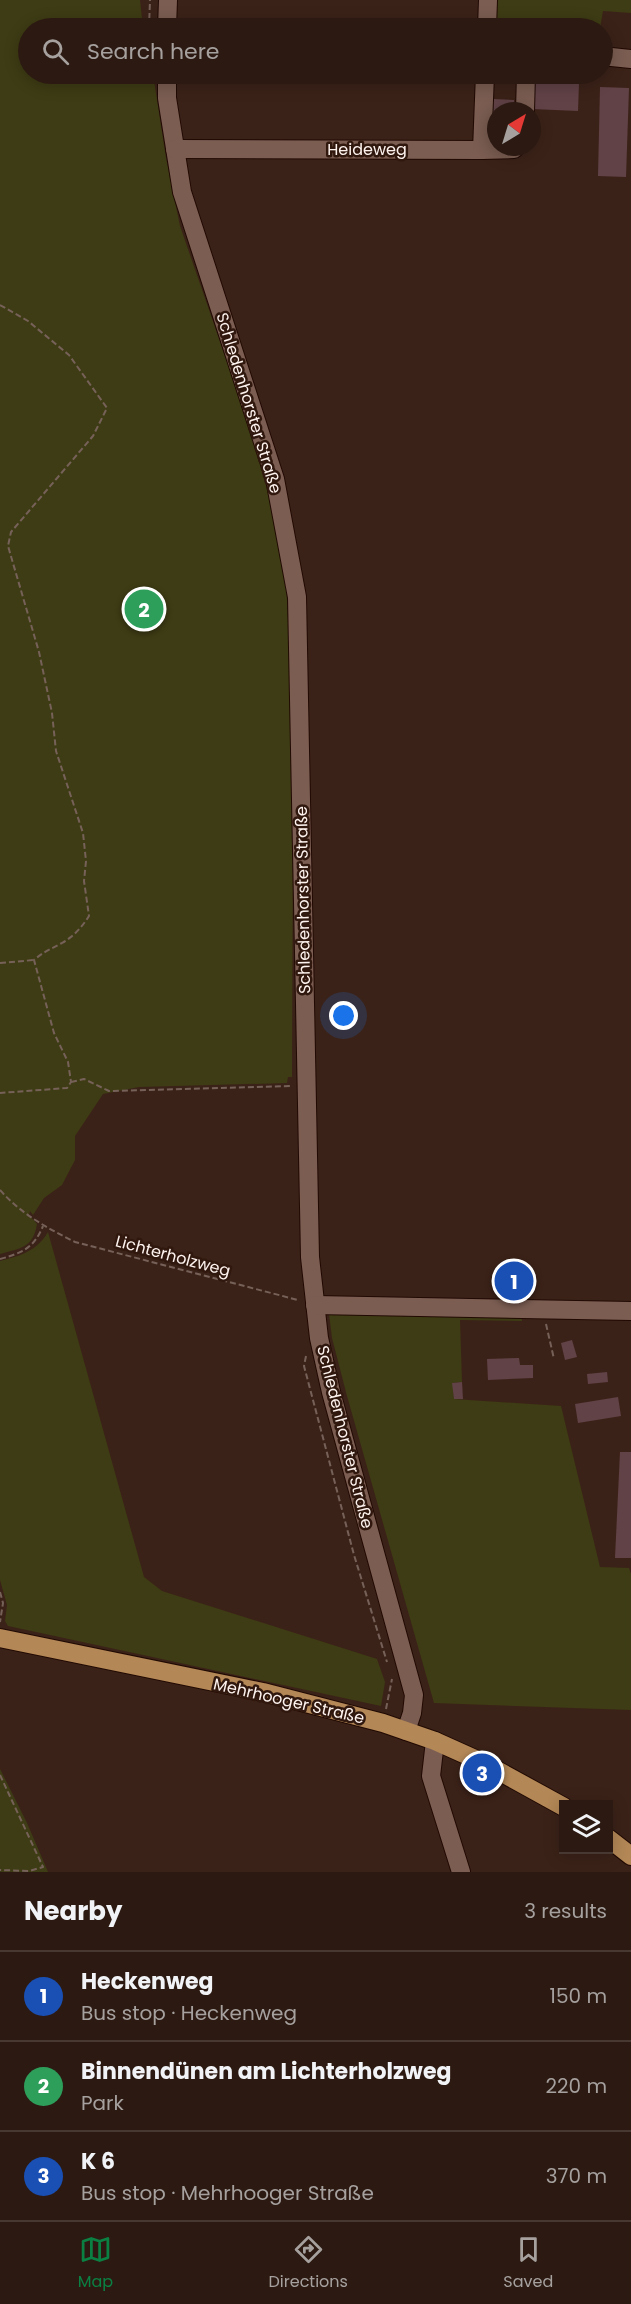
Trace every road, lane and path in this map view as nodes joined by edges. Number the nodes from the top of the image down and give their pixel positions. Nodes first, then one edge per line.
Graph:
1 (150, 0) edge
2 (168, 0) edge
3 (488, 0) edge
4 (149, 18) edge
5 (167, 18) edge
6 (487, 18) edge
7 (613, 57) edge
8 (631, 59) edge
9 (167, 84) edge
10 (485, 84) edge
11 (526, 84) edge
12 (525, 102) edge
13 (175, 149) junction
14 (482, 150) junction
15 (487, 150) edge
16 (0, 305) edge
17 (34, 960) junction
18 (0, 963) edge
19 (71, 1082) junction
20 (306, 1084) junction
21 (0, 1093) edge
22 (0, 1190) edge
23 (42, 1226) junction
24 (0, 1259) edge
25 (308, 1303) junction
26 (544, 1309) junction
27 (631, 1311) edge
28 (307, 1350) dead end
29 (554, 1359) dead end
30 (0, 1592) edge
31 (0, 1622) edge
32 (0, 1638) edge
33 (389, 1668) dead end
34 (392, 1679) dead end
35 (387, 1704) dead end
36 (406, 1731) junction
37 (435, 1741) junction
38 (0, 1775) edge
39 (559, 1804) edge
40 (613, 1841) edge
41 (631, 1856) edge
42 (41, 1868) junction
43 (0, 1870) edge
44 (42, 1872) edge
45 (461, 1872) edge

1 - 4 path
2 - 5 street
3 - 6 street
7 - 8 street
9 - 13 street, Schledenhorster Straße
10 - 14 street
11 - 12 street
13 - 14 street, Heideweg
13 - 20 street, Schledenhorster Straße
14 - 15 street, Heideweg
16 - 17 path
17 - 18 path
17 - 19 path
19 - 20 path
19 - 21 path
20 - 25 street, Schledenhorster Straße
22 - 23 path, Lichterholzweg
23 - 24 path
23 - 25 path, Lichterholzweg
25 - 26 street
25 - 36 street, Schledenhorster Straße
26 - 27 street
26 - 29 path
28 - 33 path
30 - 31 path
32 - 36 main road, Mehrhooger Straße
34 - 35 path
36 - 37 main road, Mehrhooger Straße
37 - 39 main road, Mehrhooger Straße
37 - 45 street
38 - 42 path
40 - 41 main road
42 - 43 path
42 - 44 path

